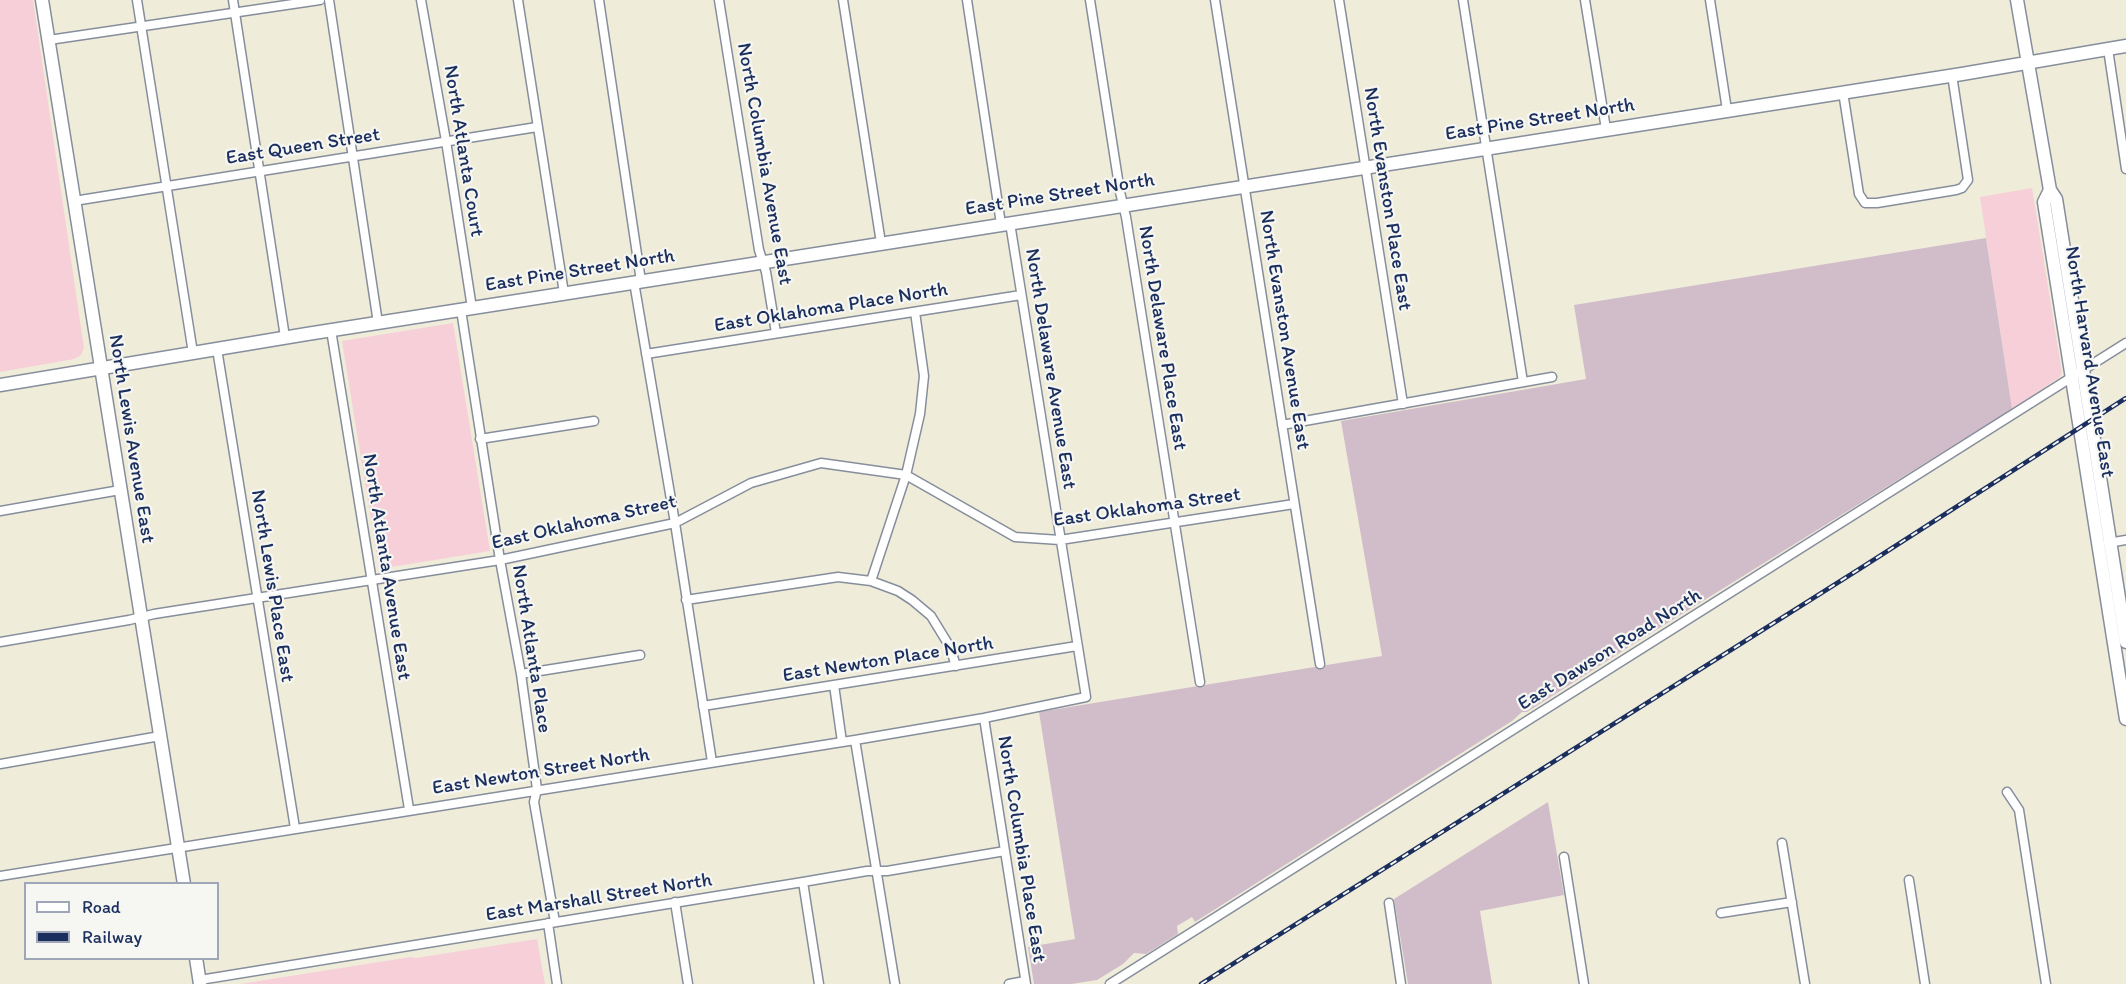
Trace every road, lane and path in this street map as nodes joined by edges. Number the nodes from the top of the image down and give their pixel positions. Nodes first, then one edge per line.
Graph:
1 (42, 0) edge
2 (137, 0) edge
3 (233, 0) edge
4 (320, 0) edge
5 (329, 0) edge
6 (421, 0) edge
7 (518, 0) edge
8 (599, 0) edge
9 (719, 0) edge
10 (843, 0) edge
11 (967, 0) edge
12 (1090, 0) edge
13 (1215, 0) edge
14 (1339, 0) edge
15 (1463, 0) edge
16 (1585, 0) edge
17 (1710, 0) edge
18 (2017, 0) edge
19 (235, 13) junction
20 (141, 25) junction
21 (49, 40) junction
22 (2126, 46) edge
23 (2108, 49) junction
24 (2028, 63) junction
25 (1952, 75) junction
26 (1843, 92) junction
27 (1727, 110) junction
28 (537, 127) junction
29 (1606, 129) junction
30 (446, 141) junction
31 (1486, 148) junction
32 (353, 156) junction
33 (1366, 167) junction
34 (2126, 169) edge
35 (259, 171) junction
36 (167, 186) junction
37 (1245, 186) junction
38 (74, 201) junction
39 (1123, 205) junction
40 (1006, 224) junction
41 (881, 243) junction
42 (762, 262) junction
43 (638, 282) junction
44 (564, 293) junction
45 (1021, 295) junction
46 (466, 309) junction
47 (915, 312) junction
48 (378, 323) junction
49 (331, 330) junction
50 (776, 333) junction
51 (285, 338) junction
52 (2126, 343) edge
53 (216, 349) junction
54 (193, 353) junction
55 (646, 354) junction
56 (100, 368) junction
57 (2078, 373) junction
58 (1552, 377) dead end
59 (1523, 382) junction
60 (0, 385) edge
61 (1403, 404) junction
62 (594, 421) dead end
63 (1282, 425) junction
64 (480, 439) junction
65 (906, 475) junction
66 (120, 490) junction
67 (1294, 504) junction
68 (0, 511) edge
69 (1174, 522) junction
70 (675, 523) junction
71 (1060, 540) junction
72 (2126, 540) edge
73 (2104, 544) junction
74 (500, 560) junction
75 (372, 580) junction
76 (871, 581) junction
77 (257, 597) junction
78 (686, 600) junction
79 (140, 617) junction
80 (0, 642) edge
81 (2126, 642) edge
82 (1077, 646) junction
83 (640, 655) dead end
84 (1320, 664) dead end
85 (956, 666) junction
86 (2122, 672) edge
87 (520, 674) junction
88 (1200, 682) dead end
89 (834, 685) junction
90 (1086, 697) joint
91 (703, 706) junction
92 (984, 718) junction
93 (2126, 719) edge
94 (160, 736) junction
95 (855, 740) junction
96 (842, 742) junction
97 (712, 762) junction
98 (0, 764) edge
99 (537, 789) junction
100 (2007, 792) dead end
101 (409, 809) junction
102 (295, 828) junction
103 (1782, 843) dead end
104 (178, 847) junction
105 (1005, 851) junction
106 (1564, 857) dead end
107 (876, 871) junction
108 (0, 876) edge
109 (1909, 880) dead end
110 (184, 882) edge
111 (803, 882) junction
112 (675, 902) junction
113 (1792, 902) junction
114 (1389, 903) dead end
115 (1721, 913) dead end
116 (551, 923) junction
117 (196, 960) edge
118 (200, 982) edge
119 (1025, 983) edge
120 (557, 984) edge
121 (688, 984) edge
122 (819, 984) edge
123 (895, 984) edge
124 (1008, 984) edge
125 (1110, 984) edge
126 (1401, 984) edge
127 (1584, 984) edge
128 (1805, 984) edge
129 (1925, 984) edge
130 (2046, 984) edge

1 - 21 main road, North Lewis Avenue East
2 - 20 street
3 - 19 street
4 - 19 street
5 - 32 street
6 - 30 street, North Atlanta Court
7 - 28 street
8 - 43 street
9 - 42 street, North Columbia Avenue East
10 - 41 street
11 - 40 street, North Delaware Avenue East
12 - 39 street, North Delaware Place East
13 - 37 street, North Evanston Avenue East
14 - 33 street, North Evanston Place East
15 - 31 street
16 - 29 street
17 - 27 street
18 - 24 main road, North Harvard Avenue East
19 - 20 street
19 - 35 street
20 - 21 street
20 - 36 street
21 - 38 main road, North Lewis Avenue East
22 - 23 main road, East Pine Street North
23 - 24 main road, East Pine Street North
23 - 34 street
24 - 25 main road, East Pine Street North
24 - 57 main road, North Harvard Avenue East
25 - 26 main road, East Pine Street North
25 - 26 street
26 - 27 main road, East Pine Street North
27 - 29 main road, East Pine Street North
28 - 30 street, East Queen Street
28 - 44 street
29 - 31 main road, East Pine Street North
30 - 32 street, East Queen Street
30 - 46 street, North Atlanta Court
31 - 33 main road, East Pine Street North
31 - 59 street
32 - 35 street, East Queen Street
32 - 48 street
33 - 37 main road, East Pine Street North
33 - 61 street, North Evanston Place East
35 - 36 street, East Queen Street
35 - 51 street
36 - 38 street, East Queen Street
36 - 54 street
37 - 39 main road, East Pine Street North
37 - 63 street, North Evanston Avenue East
38 - 56 main road, North Lewis Avenue East
39 - 40 main road, East Pine Street North
39 - 69 street, North Delaware Place East
40 - 41 main road, East Pine Street North
40 - 45 street, North Delaware Avenue East
41 - 42 main road, East Pine Street North
42 - 43 main road, East Pine Street North
42 - 50 street, North Columbia Avenue East
43 - 44 main road, East Pine Street North
43 - 55 street
44 - 46 main road, East Pine Street North
45 - 47 street, East Oklahoma Place North
45 - 71 street, North Delaware Avenue East
46 - 48 main road, East Pine Street North
46 - 64 street, North Atlanta Place
47 - 50 street, East Oklahoma Place North
47 - 65 street
48 - 49 main road, East Pine Street North
49 - 51 main road, East Pine Street North
49 - 75 street, North Atlanta Avenue East
50 - 55 street, East Oklahoma Place North
51 - 53 main road, East Pine Street North
52 - 57 street, East Dawson Road North
53 - 54 main road, East Pine Street North
53 - 77 street, North Lewis Place East
54 - 56 main road, East Pine Street North
55 - 70 street
56 - 60 main road, East Pine Street North
56 - 66 main road, North Lewis Avenue East
57 - 73 main road, North Harvard Avenue East
57 - 125 street, East Dawson Road North
58 - 59 street
59 - 61 street
61 - 63 street
62 - 64 street
63 - 67 street, North Evanston Avenue East
64 - 74 street, North Atlanta Place
65 - 70 street, East Oklahoma Street
65 - 71 street, East Oklahoma Street
65 - 76 street
66 - 68 street
66 - 79 main road, North Lewis Avenue East
67 - 69 street, East Oklahoma Street
67 - 84 street, North Evanston Avenue East
69 - 71 street, East Oklahoma Street
69 - 88 street, North Delaware Place East
70 - 74 street, East Oklahoma Street
70 - 78 street
71 - 82 street, North Delaware Avenue East
72 - 73 street
73 - 81 main road, North Harvard Avenue East
73 - 86 main road, North Harvard Avenue East
74 - 75 street, East Oklahoma Street
74 - 87 street, North Atlanta Place
75 - 77 street, East Oklahoma Street
75 - 101 street, North Atlanta Avenue East
76 - 78 street
76 - 85 street
77 - 79 street, East Oklahoma Street
77 - 102 street, North Lewis Place East
78 - 91 street
79 - 80 street, East Oklahoma Street
79 - 94 main road, North Lewis Avenue East
82 - 85 street, East Newton Place North
82 - 90 street, North Delaware Avenue East
83 - 87 street
85 - 89 street, East Newton Place North
86 - 93 main road, North Harvard Avenue East
87 - 99 street, North Atlanta Place
89 - 91 street, East Newton Place North
89 - 96 street
90 - 92 street, East Newton Street North
91 - 97 street
92 - 95 street, East Newton Street North
92 - 105 street, North Columbia Place East
94 - 98 street
94 - 104 main road, North Lewis Avenue East
95 - 96 street, East Newton Street North
95 - 107 street
96 - 97 street, East Newton Street North
97 - 99 street, East Newton Street North
99 - 101 street, East Newton Street North
99 - 116 street, North Atlanta Place
100 - 130 street
101 - 102 street, East Newton Street North
102 - 104 street, East Newton Street North
103 - 113 street
104 - 108 street, East Newton Street North
104 - 110 main road, North Lewis Avenue East
105 - 107 street, East Marshall Street North
105 - 119 street, North Columbia Place East
106 - 127 street
107 - 111 street, East Marshall Street North
107 - 123 street
109 - 129 street
111 - 112 street, East Marshall Street North
111 - 122 street
112 - 116 street, East Marshall Street North
112 - 121 street
113 - 115 street
113 - 128 street
114 - 126 street
116 - 118 street, East Marshall Street North
116 - 120 street, North Atlanta Place
117 - 118 main road
119 - 124 street

